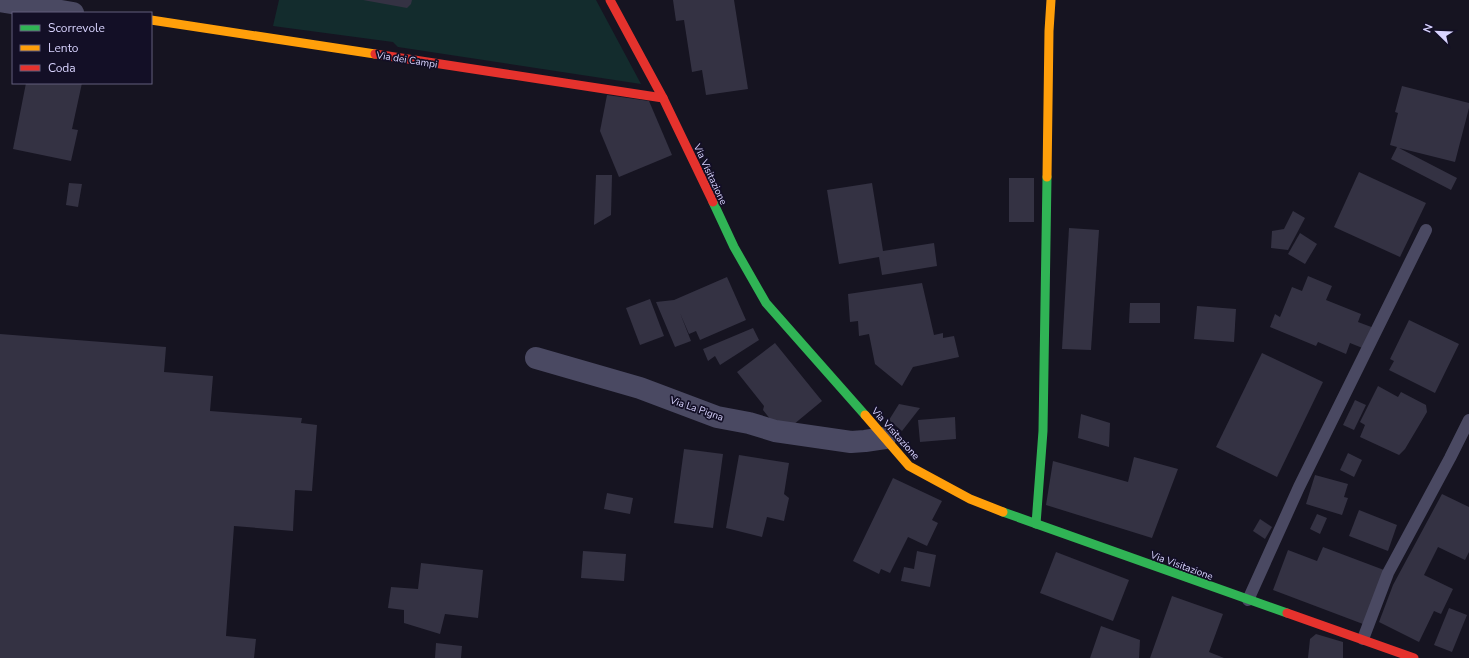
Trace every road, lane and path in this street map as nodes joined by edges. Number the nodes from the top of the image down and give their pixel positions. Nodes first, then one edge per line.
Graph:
1 (1051, 0) edge
2 (0, 1) edge
3 (613, 1) edge
4 (67, 12) edge
5 (152, 20) edge
6 (663, 98) junction
7 (1426, 230) dead end
8 (536, 358) dead end
9 (1469, 420) edge
10 (885, 438) junction
11 (1036, 524) junction
12 (1248, 600) junction
13 (1363, 639) junction
14 (1414, 658) edge

1 - 11 street
2 - 4 street
3 - 6 street, Via Visitazione
5 - 6 street, Via dei Campi
6 - 10 street, Via Visitazione
7 - 12 lane
8 - 10 street, Via La Pigna
9 - 13 lane
10 - 11 street, Via Visitazione
11 - 12 street, Via Visitazione
12 - 13 street, Via Visitazione
13 - 14 street, Via Visitazione

